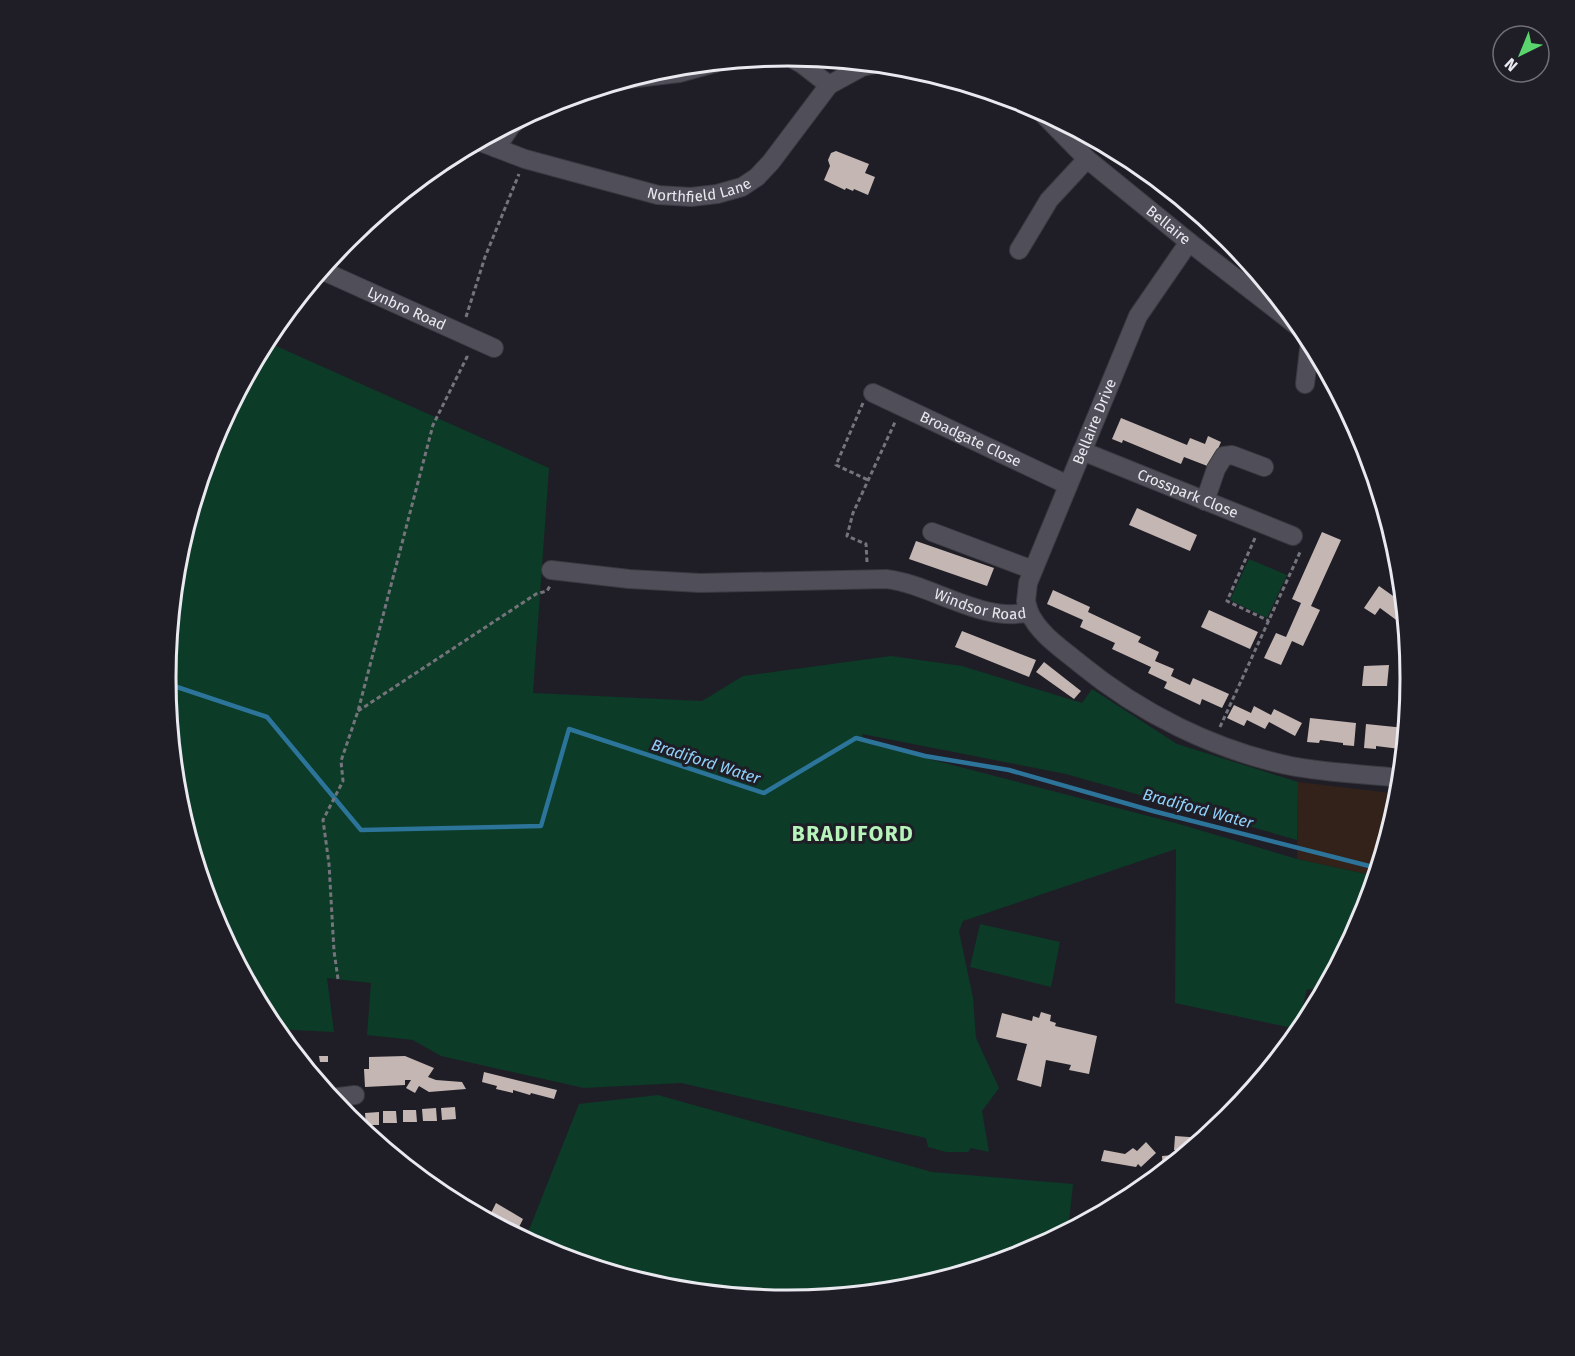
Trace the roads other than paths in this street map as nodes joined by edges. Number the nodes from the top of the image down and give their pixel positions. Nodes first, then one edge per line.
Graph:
1 (805, 66) edge
2 (857, 70) edge
3 (829, 85) junction
4 (1057, 129) edge
5 (504, 136) edge
6 (488, 145) edge
7 (496, 148) junction
8 (1087, 159) junction
9 (1189, 242) junction
10 (1019, 250) dead end
11 (328, 273) edge
12 (1276, 310) edge
13 (494, 348) dead end
14 (1308, 357) edge
15 (1305, 384) dead end
16 (873, 393) road end
17 (1082, 451) junction
18 (1264, 467) dead end
19 (1068, 484) junction
20 (1205, 501) junction
21 (932, 532) dead end
22 (1298, 541) road end
23 (551, 570) road end
24 (1033, 570) junction
25 (1029, 612) junction
26 (1391, 777) edge
27 (355, 1095) dead end
28 (341, 1097) edge

1 - 3 street
2 - 3 street, Northfield Lane
3 - 7 street, Northfield Lane
4 - 8 street, Bellaire
5 - 7 street
6 - 7 street, Northfield Lane
8 - 9 street, Bellaire
8 - 10 street
9 - 12 street, Bellaire
9 - 17 street, Bellaire Drive
11 - 13 street, Lynbro Road
14 - 15 street
16 - 19 street, Broadgate Close
17 - 19 street, Bellaire Drive
17 - 20 street, Crosspark Close
18 - 20 street
19 - 24 street, Bellaire Drive
20 - 22 street, Crosspark Close
21 - 24 street
23 - 25 street, Windsor Road
24 - 25 street, Bellaire Drive
25 - 26 street, Windsor Road
27 - 28 street

